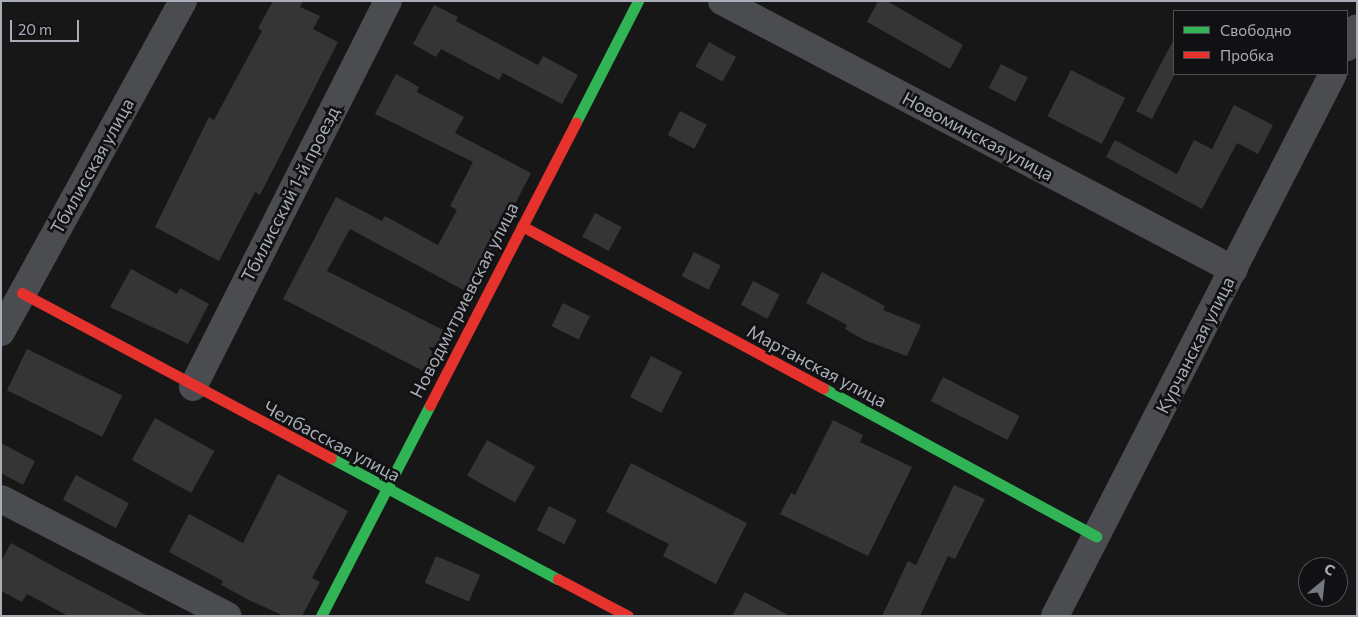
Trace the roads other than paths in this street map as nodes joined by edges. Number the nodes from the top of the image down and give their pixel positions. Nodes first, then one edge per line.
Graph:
1 (183, 1) edge
2 (388, 1) edge
3 (638, 1) edge
4 (722, 1) edge
5 (1357, 28) edge
6 (1348, 45) edge
7 (1332, 75) edge
8 (522, 226) junction
9 (1234, 270) junction
10 (22, 293) junction
11 (1, 332) edge
12 (193, 387) junction
13 (387, 489) junction
14 (1, 499) edge
15 (1096, 536) junction
16 (228, 616) edge
17 (322, 616) edge
18 (628, 616) edge
19 (1055, 616) edge

1 - 10 street, Тбилисская улица
2 - 12 street, Тбилисский 1-й проезд
3 - 8 street, Новодмитриевская улица
4 - 9 street, Новоминская улица
5 - 6 street
7 - 9 street, Курчанская улица
8 - 13 street, Новодмитриевская улица
8 - 15 street, Мартанская улица
9 - 15 street, Курчанская улица
10 - 11 street, Тбилисская улица
10 - 12 street, Челбасская улица
12 - 13 street, Челбасская улица
13 - 17 street, Новодмитриевская улица
13 - 18 street, Челбасская улица
14 - 16 street
15 - 19 street, Курчанская улица

